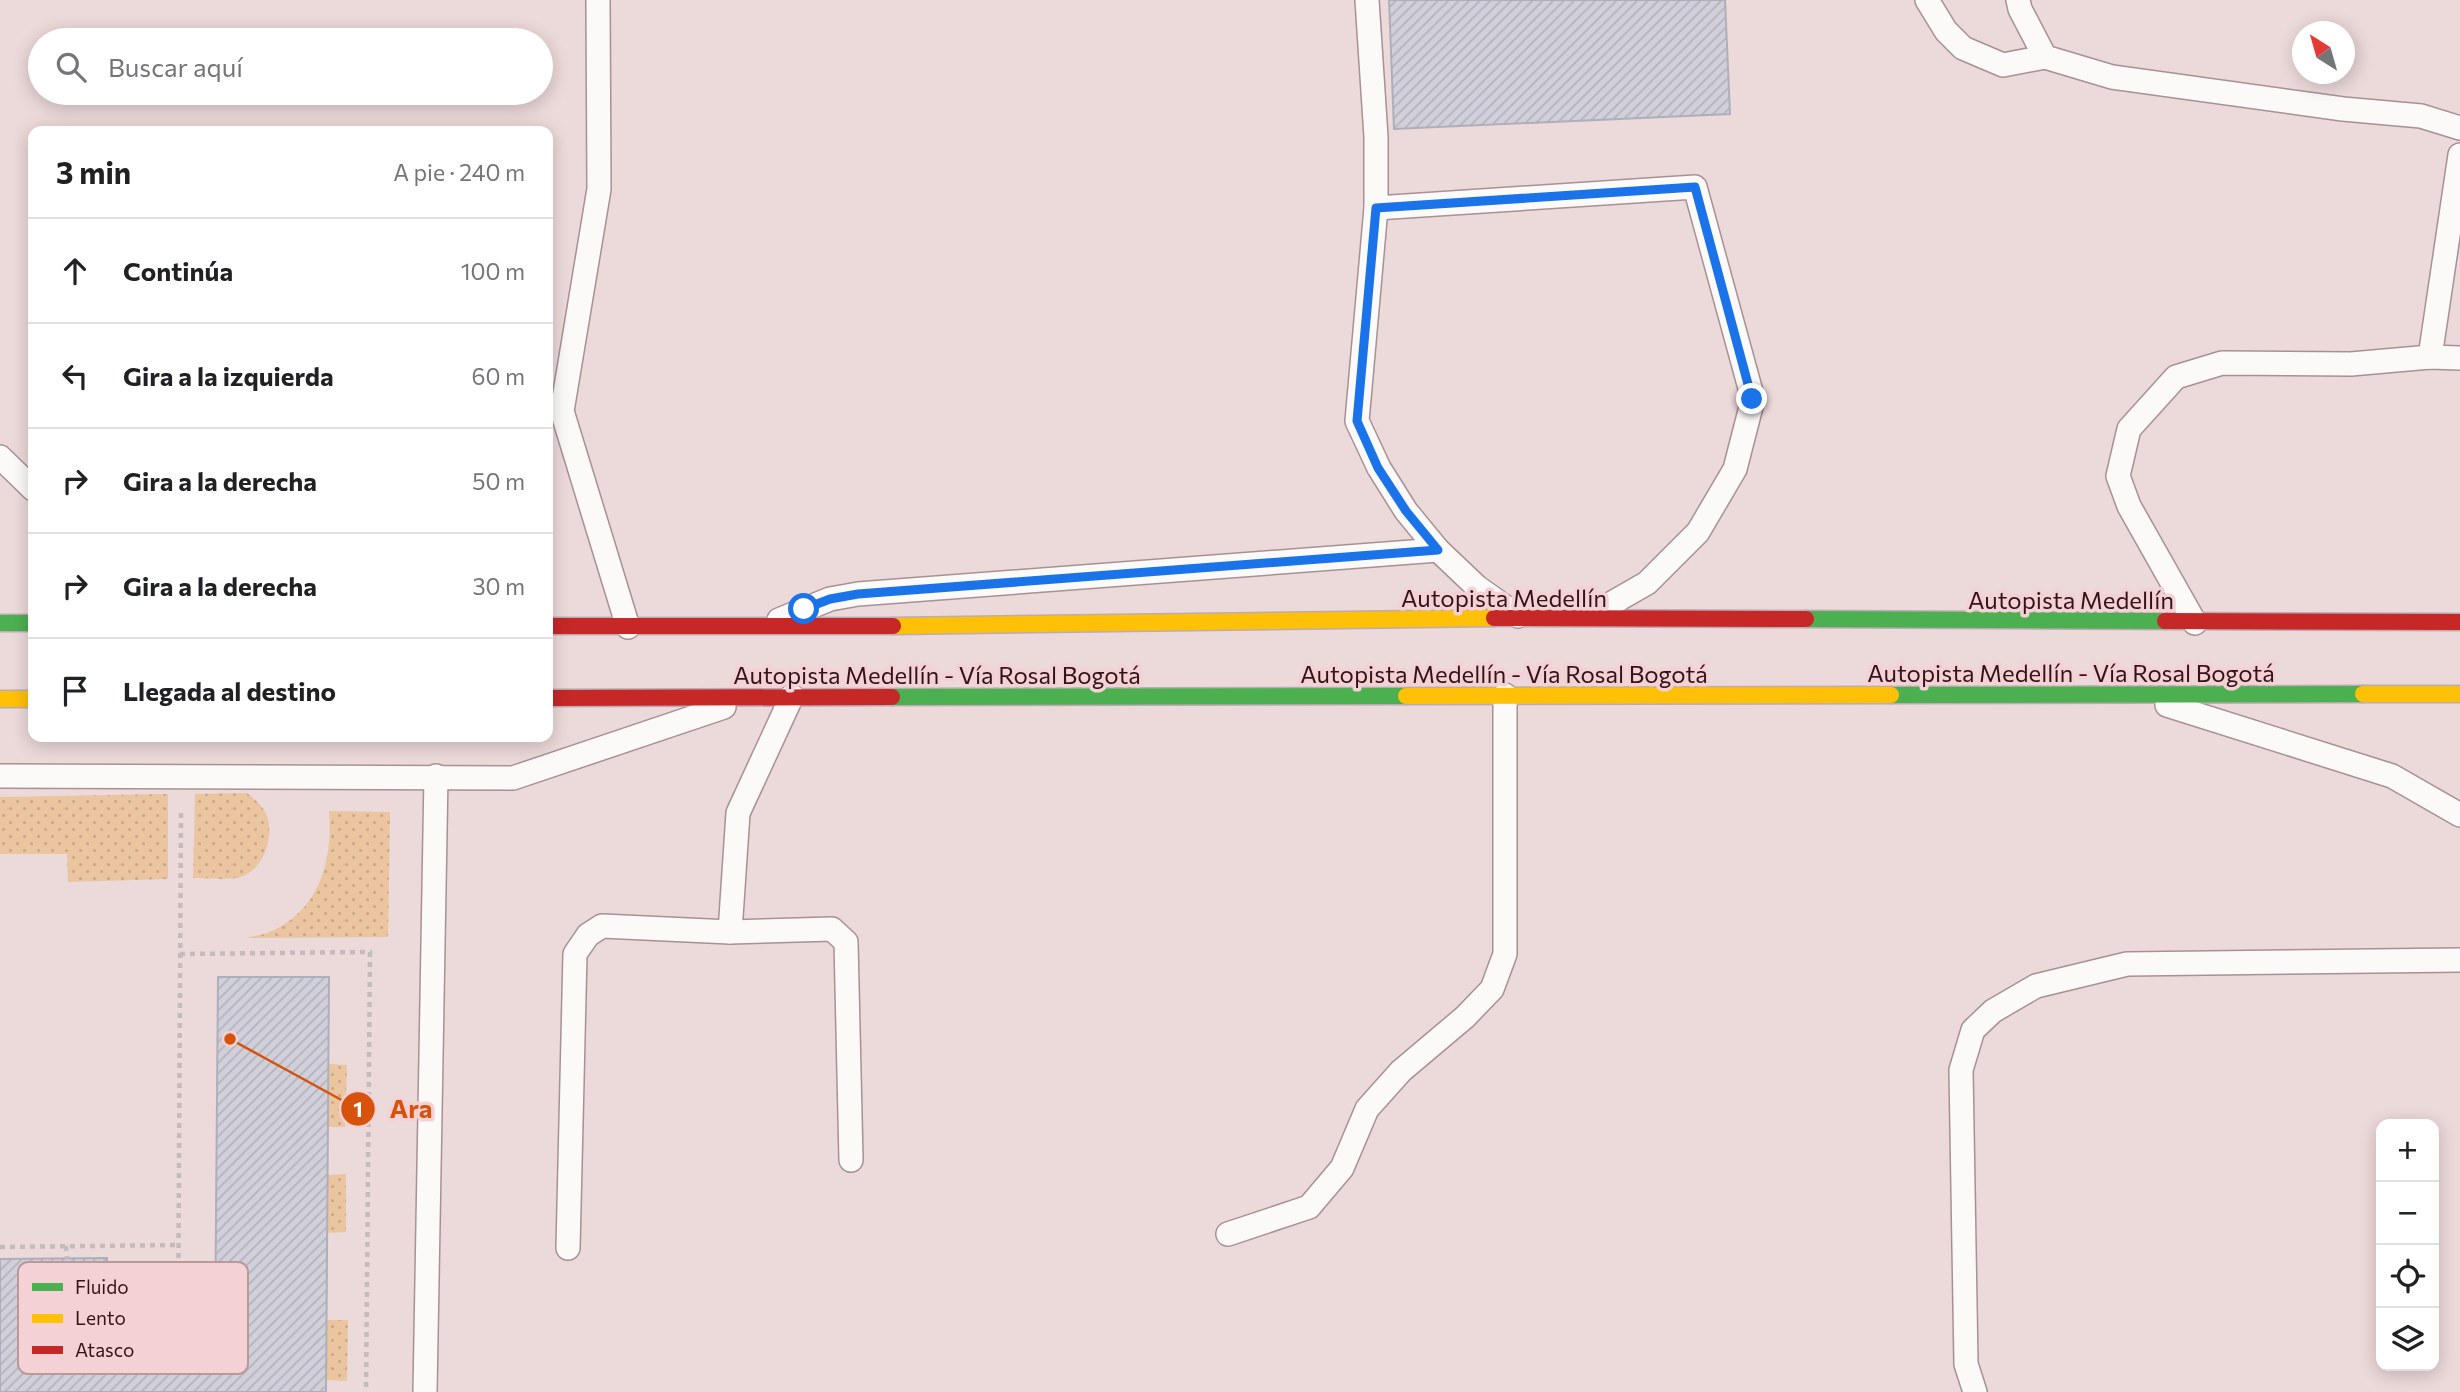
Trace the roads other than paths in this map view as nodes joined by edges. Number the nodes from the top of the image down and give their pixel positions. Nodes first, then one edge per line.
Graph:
1 (598, 0) edge
2 (1367, 0) edge
3 (1927, 0) edge
4 (2018, 0) edge
5 (2045, 57) junction
6 (2460, 128) edge
7 (2460, 155) edge
8 (1376, 208) junction
9 (2430, 357) junction
10 (2460, 358) edge
11 (555, 407) edge
12 (0, 457) edge
13 (28, 484) edge
14 (1438, 550) junction
15 (1521, 618) junction
16 (1584, 619) junction
17 (2460, 622) edge
18 (0, 623) edge
19 (28, 623) edge
20 (2195, 623) junction
21 (553, 626) edge
22 (628, 627) junction
23 (761, 627) junction
24 (2460, 694) edge
25 (1505, 695) junction
26 (2134, 695) junction
27 (792, 696) junction
28 (553, 698) edge
29 (752, 698) junction
30 (0, 699) edge
31 (28, 699) edge
32 (0, 776) edge
33 (436, 776) junction
34 (2460, 815) edge
35 (730, 932) junction
36 (2460, 960) edge
37 (851, 1160) dead end
38 (1228, 1234) dead end
39 (568, 1248) dead end
40 (425, 1392) edge
41 (1975, 1392) edge

1 - 11 lane
2 - 8 lane
3 - 5 lane
4 - 5 lane
5 - 6 lane
7 - 9 lane
8 - 14 lane
8 - 16 lane
9 - 10 lane
9 - 20 lane
11 - 22 lane
12 - 13 lane
14 - 15 lane
14 - 23 lane
15 - 16 highway, Autopista Medellín
15 - 23 highway, Autopista Medellín
16 - 20 highway, Autopista Medellín
17 - 20 highway, Autopista Medellín
18 - 19 highway
21 - 22 highway, Autopista Medellín
22 - 23 highway, Autopista Medellín
24 - 26 highway, Autopista Medellín - Vía Rosal Bogotá
25 - 26 highway, Autopista Medellín - Vía Rosal Bogotá
25 - 27 highway, Autopista Medellín - Vía Rosal Bogotá
25 - 38 lane
26 - 34 lane
27 - 29 highway, Autopista Medellín - Vía Rosal Bogotá
27 - 35 lane
28 - 29 highway, Autopista Medellín - Vía Rosal Bogotá
29 - 33 lane
30 - 31 highway
32 - 33 lane
33 - 40 lane
35 - 37 lane
35 - 39 lane
36 - 41 lane

